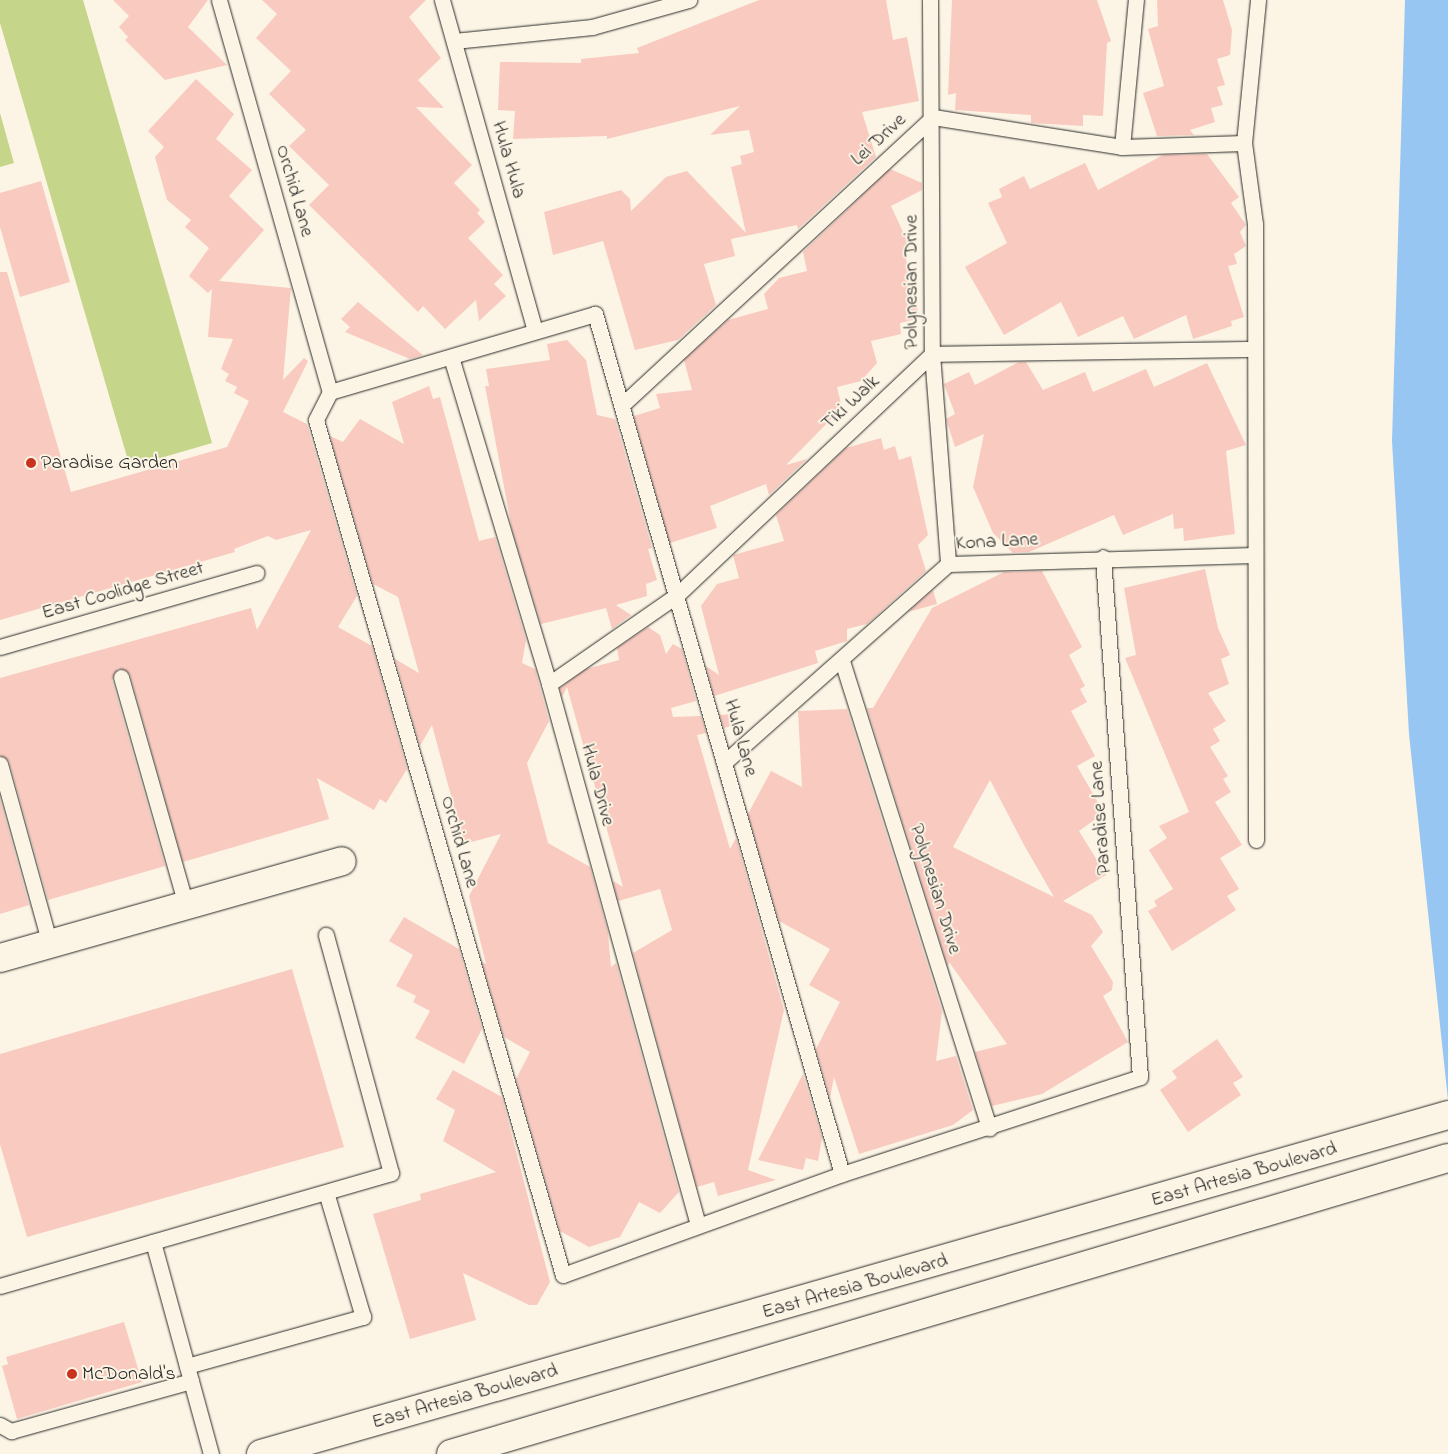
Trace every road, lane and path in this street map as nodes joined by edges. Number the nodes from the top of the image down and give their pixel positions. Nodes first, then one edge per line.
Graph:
1 (219, 0) edge
2 (442, 0) edge
3 (688, 0) edge
4 (930, 0) edge
5 (1136, 0) edge
6 (1258, 0) edge
7 (454, 41) junction
8 (933, 117) junction
9 (1244, 143) junction
10 (1122, 147) junction
11 (536, 330) junction
12 (1254, 350) junction
13 (932, 354) junction
14 (451, 357) junction
15 (330, 392) junction
16 (622, 405) junction
17 (1255, 555) junction
18 (1103, 557) junction
19 (948, 564) junction
20 (257, 573) dead end
21 (678, 595) junction
22 (0, 648) edge
23 (842, 661) junction
24 (121, 677) dead end
25 (549, 684) junction
26 (726, 761) junction
27 (0, 764) edge
28 (1256, 840) dead end
29 (342, 861) dead end
30 (186, 905) junction
31 (326, 935) dead end
32 (50, 944) junction
33 (0, 958) edge
34 (1448, 1115) edge
35 (990, 1128) junction
36 (1448, 1158) edge
37 (842, 1174) junction
38 (326, 1192) junction
39 (698, 1225) junction
40 (153, 1242) junction
41 (0, 1286) edge
42 (189, 1374) junction
43 (0, 1425) edge
44 (211, 1454) edge
45 (261, 1454) edge
46 (451, 1454) edge

1 - 15 lane, Orchid Lane
2 - 7 lane, Hula Hula
3 - 7 lane
4 - 8 lane, Polynesian Drive
5 - 10 lane
6 - 9 lane
7 - 11 lane, Hula Hula
8 - 10 lane, Lei Drive
8 - 13 lane, Polynesian Drive
8 - 16 lane, Lei Drive
9 - 10 lane, Lei Drive
9 - 12 lane
11 - 14 lane
11 - 16 lane, Hula Lane
12 - 13 lane
12 - 17 lane
13 - 19 lane, Polynesian Drive
13 - 21 lane, Tiki Walk
14 - 15 lane
14 - 25 lane, Hula Drive
15 - 39 lane, Orchid Lane
16 - 21 lane, Hula Lane
17 - 18 lane, Kona Lane
17 - 28 lane
18 - 19 lane, Kona Lane
18 - 35 lane, Paradise Lane
19 - 23 lane, Kona Lane
20 - 22 lane, East Coolidge Street
21 - 25 lane, Tiki Walk
21 - 26 lane, Hula Lane
23 - 26 lane, Kona Lane
23 - 35 lane, Polynesian Drive
24 - 30 lane
25 - 39 lane, Hula Drive
26 - 37 lane, Hula Lane
27 - 32 lane
29 - 30 main road
30 - 32 main road
31 - 38 lane
32 - 33 main road
34 - 45 main road, East Artesia Boulevard
35 - 37 lane
36 - 46 main road, East Artesia Boulevard
37 - 39 lane
38 - 40 lane
38 - 42 lane
40 - 41 lane
40 - 42 lane
42 - 43 lane
42 - 44 lane

